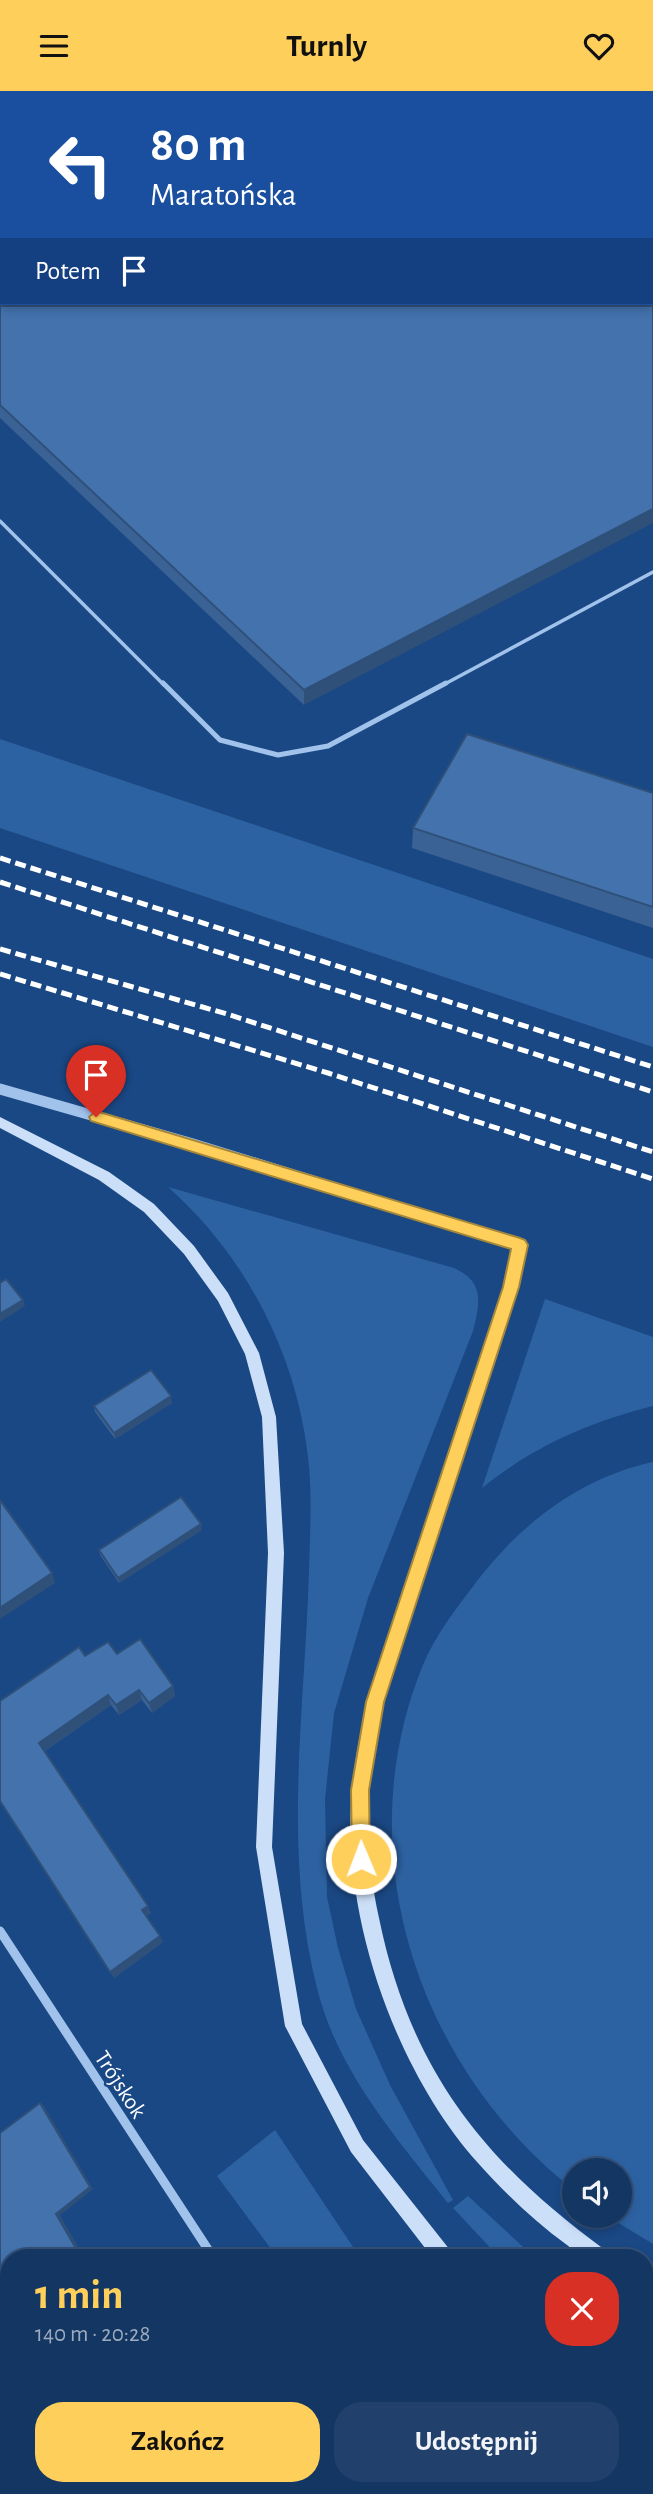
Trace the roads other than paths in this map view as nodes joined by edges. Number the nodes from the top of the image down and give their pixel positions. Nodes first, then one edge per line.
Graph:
1 (0, 521) edge
2 (653, 572) edge
3 (0, 1089) edge
4 (0, 1122) edge
5 (520, 1245) joint
6 (0, 1931) edge
7 (208, 2249) edge
8 (437, 2249) edge
9 (587, 2249) edge

1 - 2 lane
3 - 5 street
4 - 8 main road
5 - 9 main road
6 - 7 street, Trójskok

